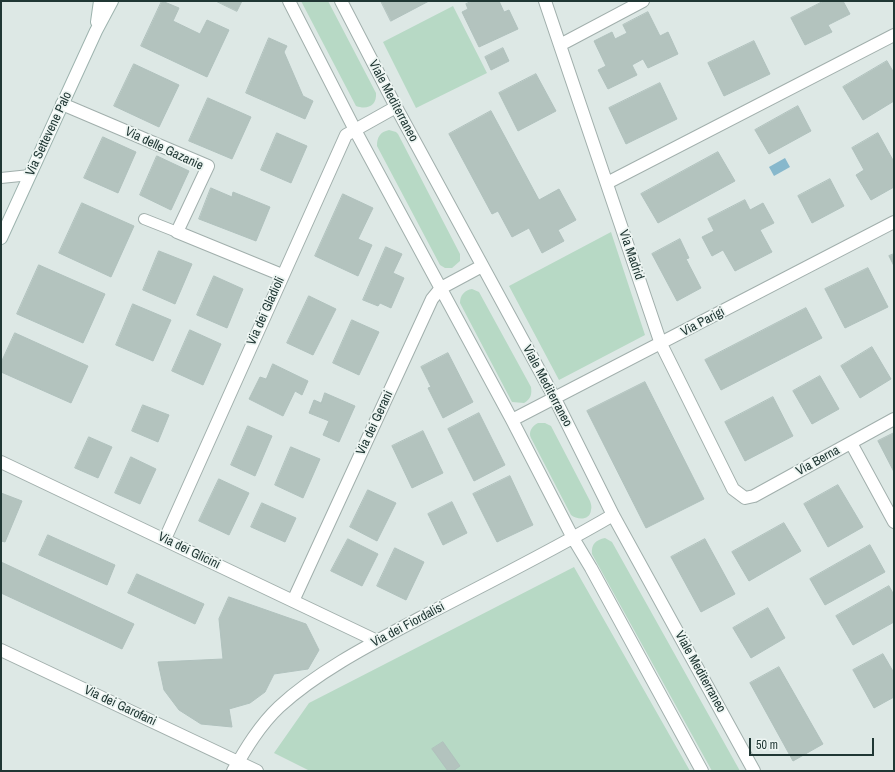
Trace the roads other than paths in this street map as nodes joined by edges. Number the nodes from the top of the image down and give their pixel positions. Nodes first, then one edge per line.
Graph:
1 (100, 1) edge
2 (112, 1) edge
3 (289, 1) edge
4 (341, 1) edge
5 (545, 1) edge
6 (643, 1) edge
7 (96, 31) junction
8 (894, 35) edge
9 (560, 45) junction
10 (62, 104) junction
11 (396, 107) junction
12 (355, 130) junction
13 (30, 175) junction
14 (1, 178) edge
15 (607, 183) junction
16 (144, 219) dead end
17 (894, 222) edge
18 (177, 232) junction
19 (1, 238) edge
20 (482, 266) junction
21 (282, 275) junction
22 (441, 288) junction
23 (661, 344) junction
24 (554, 399) junction
25 (894, 419) edge
26 (512, 420) junction
27 (851, 443) junction
28 (1, 462) edge
29 (742, 496) joint
30 (613, 515) junction
31 (894, 522) edge
32 (572, 538) junction
33 (165, 539) junction
34 (294, 601) junction
35 (377, 641) junction
36 (1, 650) edge
37 (236, 766) edge
38 (257, 771) edge
39 (702, 771) edge
40 (754, 771) edge

1 - 7 street, Via Settevene Palo
2 - 7 street, Via Settevene Palo
3 - 12 street
4 - 11 street, Viale Mediterraneo
5 - 9 street, Via Madrid
6 - 9 street
7 - 10 street, Via Settevene Palo
8 - 15 street
9 - 15 street, Via Madrid
10 - 13 street, Via Settevene Palo
10 - 18 street, Via delle Gazanie
11 - 12 street, Via dei Gladioli
11 - 20 street, Viale Mediterraneo
12 - 21 street, Via dei Gladioli
12 - 22 street
13 - 14 lane
13 - 19 street, Via Settevene Palo
15 - 23 street, Via Madrid
16 - 18 lane
17 - 23 street, Via Parigi
18 - 21 street
20 - 22 street, Via dei Gerani
20 - 24 street, Viale Mediterraneo
21 - 33 street, Via dei Gladioli
22 - 26 street
22 - 34 street, Via dei Gerani
23 - 24 street, Via Parigi
23 - 29 street, Via Madrid
24 - 26 street, Via Parigi
24 - 30 street, Viale Mediterraneo
25 - 27 street, Via Berna
26 - 32 street
27 - 29 street, Via Berna
27 - 31 street
28 - 33 street, Via dei Glicini
30 - 32 street, Via dei Fiordalisi
30 - 40 street, Viale Mediterraneo
32 - 35 street, Via dei Fiordalisi
32 - 39 street
33 - 34 street, Via dei Glicini
34 - 35 street, Via dei Glicini
35 - 37 street, Via dei Fiordalisi
36 - 37 street, Via dei Garofani
37 - 38 street, Via dei Garofani

